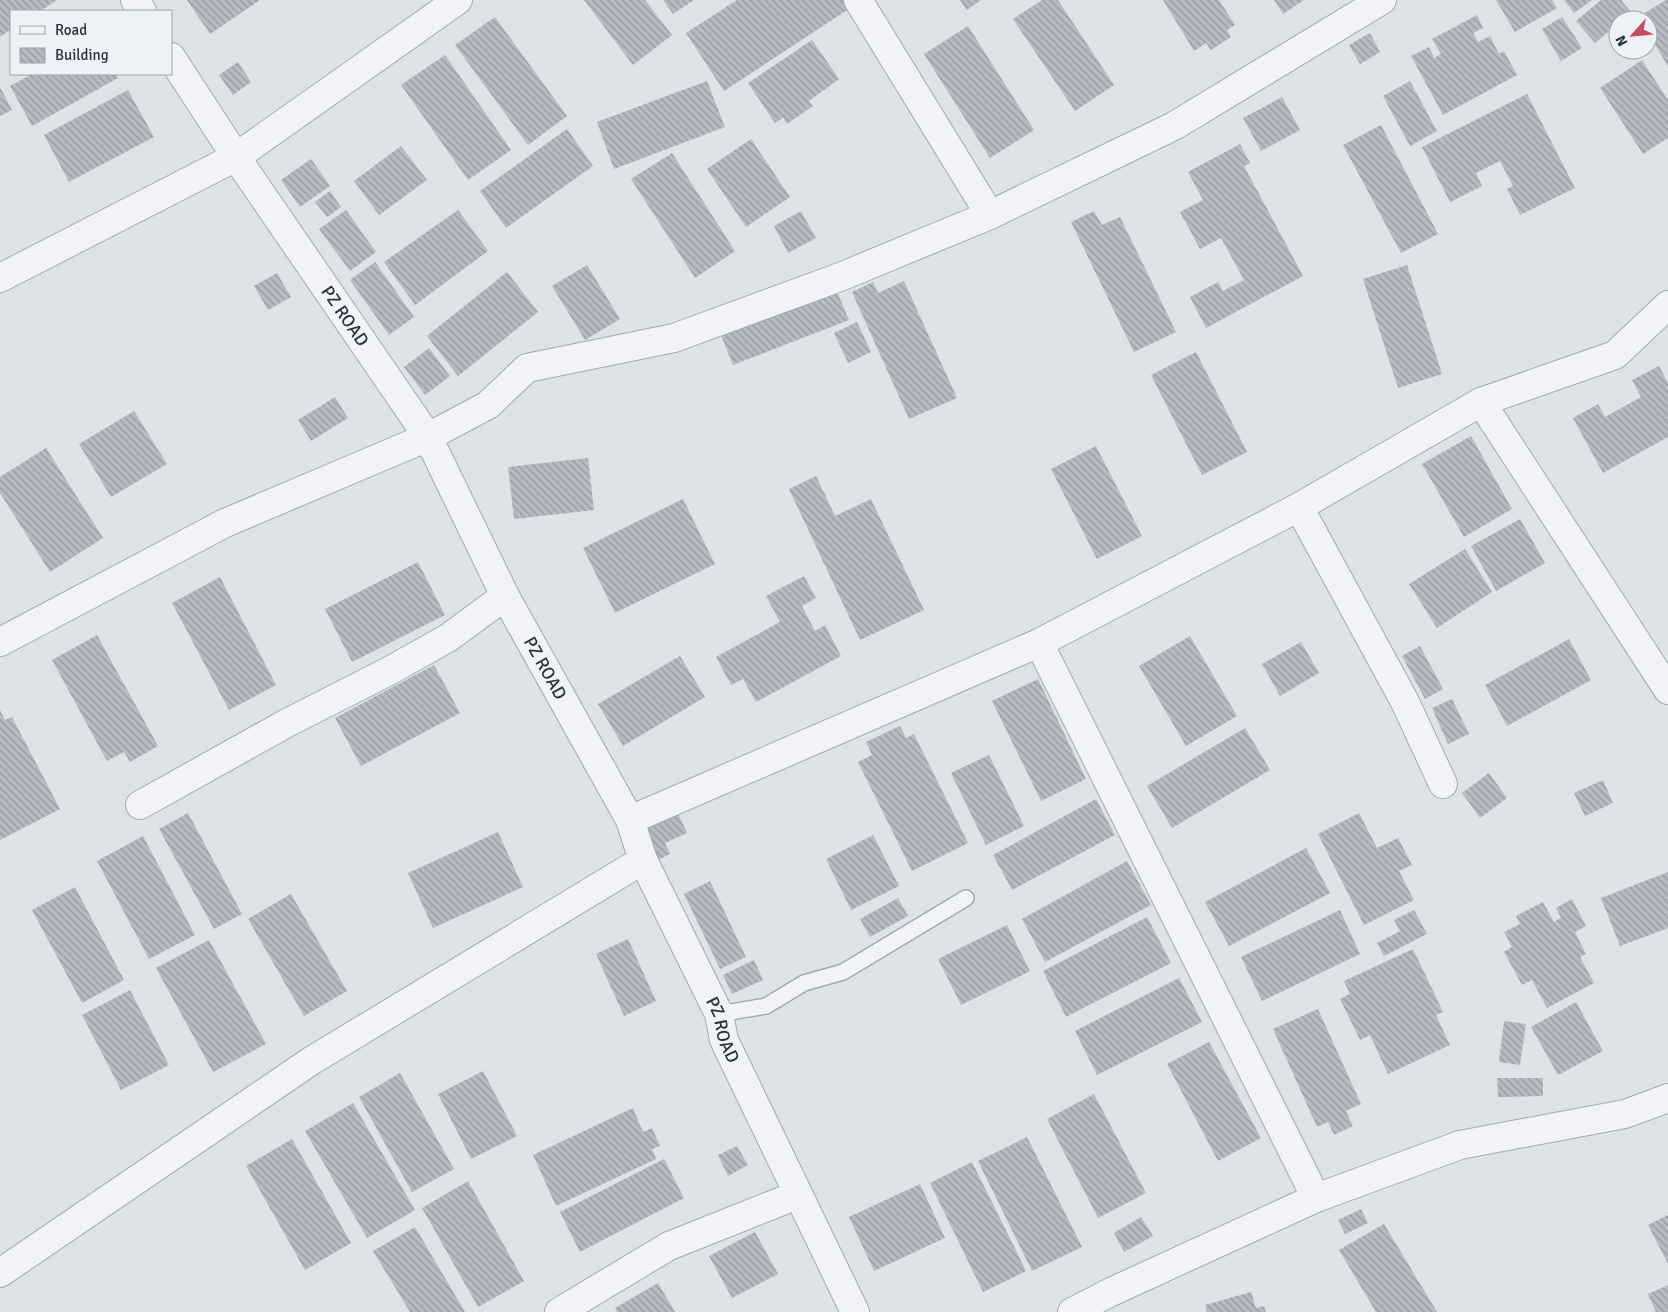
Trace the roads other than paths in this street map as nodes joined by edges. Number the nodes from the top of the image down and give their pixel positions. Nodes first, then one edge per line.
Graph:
1 (458, 0) edge
2 (858, 0) edge
3 (1382, 0) edge
4 (172, 59) edge
5 (236, 157) junction
6 (990, 215) junction
7 (0, 278) edge
8 (1668, 305) edge
9 (1481, 402) junction
10 (428, 437) junction
11 (1299, 507) junction
12 (505, 596) junction
13 (0, 642) edge
14 (1039, 643) junction
15 (1668, 690) edge
16 (1443, 784) dead end
17 (140, 804) dead end
18 (630, 820) junction
19 (643, 860) junction
20 (966, 898) dead end
21 (719, 1014) junction
22 (1668, 1098) edge
23 (797, 1194) junction
24 (1316, 1198) junction
25 (0, 1273) edge
26 (559, 1312) edge
27 (855, 1312) edge
28 (1072, 1312) edge

1 - 5 street
2 - 6 street
3 - 6 street
4 - 5 street, PZ ROAD
5 - 7 street
5 - 10 street, PZ ROAD
6 - 10 street
8 - 9 street
9 - 11 street
9 - 15 street
10 - 12 street, PZ ROAD
10 - 13 street
11 - 14 street
11 - 16 street
12 - 17 street
12 - 18 street, PZ ROAD
14 - 18 street
14 - 24 street
18 - 19 street, PZ ROAD
19 - 21 street, PZ ROAD
19 - 25 street
20 - 21 lane
21 - 23 street, PZ ROAD
22 - 24 street
23 - 26 street
23 - 27 street, PZ ROAD
24 - 28 street

